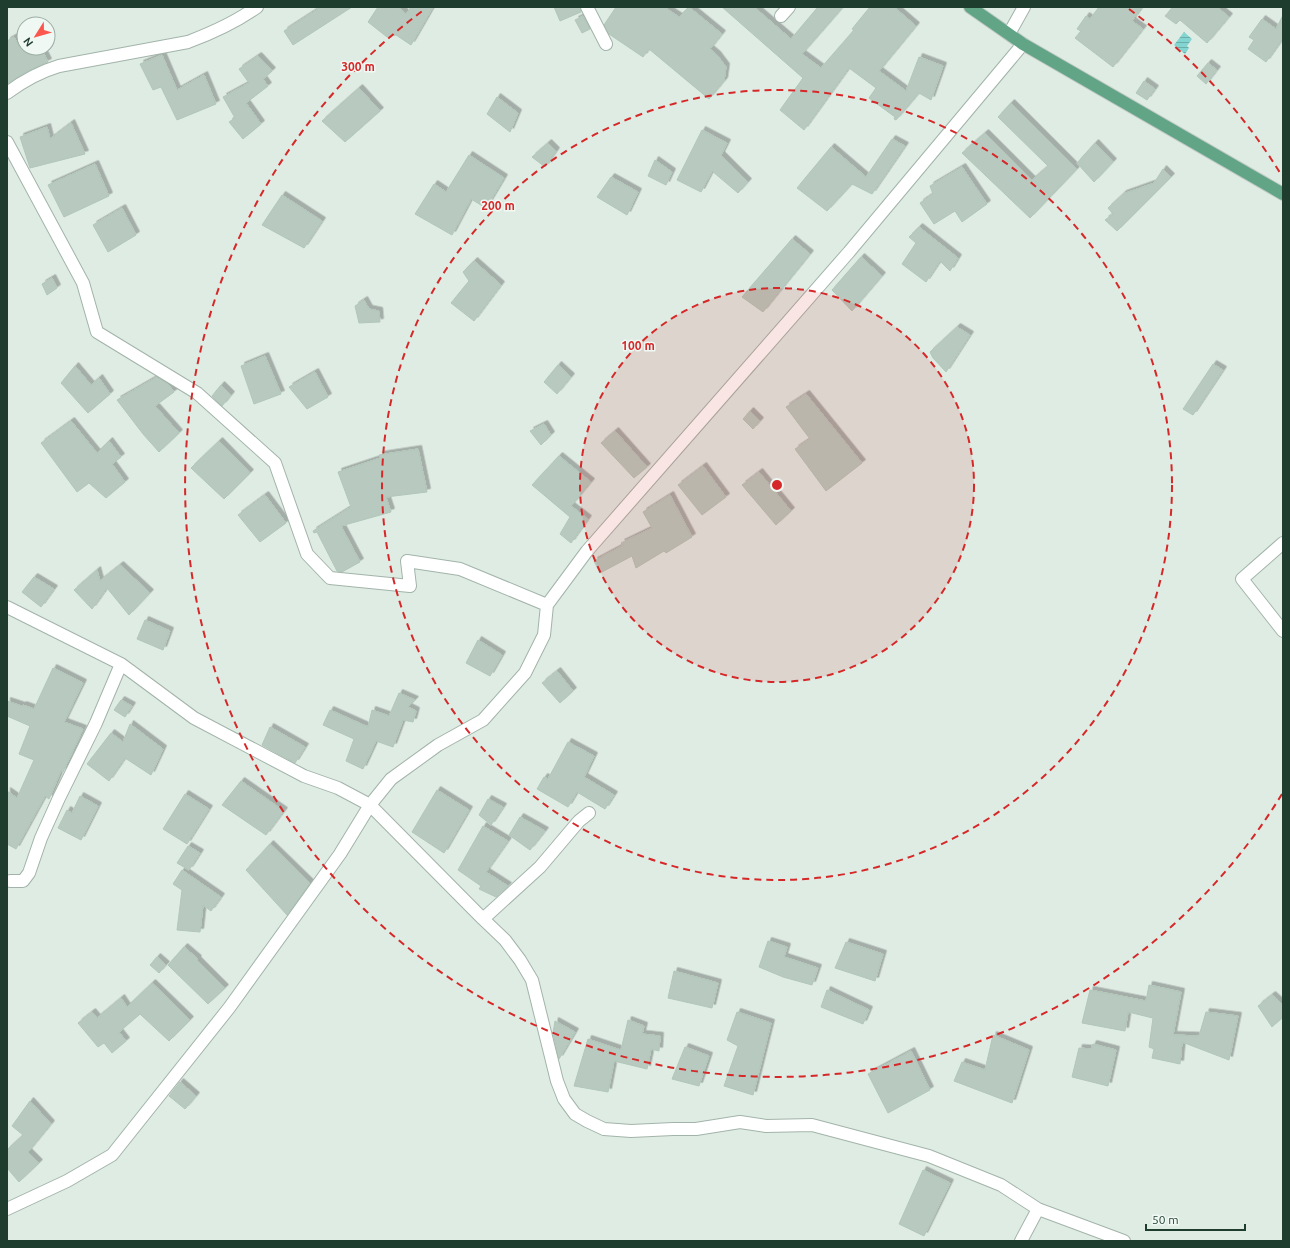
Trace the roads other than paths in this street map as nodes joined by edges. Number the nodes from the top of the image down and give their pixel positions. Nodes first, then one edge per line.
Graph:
1 (257, 7) edge
2 (588, 7) edge
3 (970, 7) edge
4 (1024, 7) edge
5 (1009, 34) junction
6 (606, 44) dead end
7 (1022, 44) junction
8 (7, 93) edge
9 (7, 142) edge
10 (1283, 194) edge
11 (1283, 544) edge
12 (547, 605) junction
13 (7, 607) edge
14 (1283, 631) edge
15 (121, 664) junction
16 (370, 805) junction
17 (589, 813) dead end
18 (10, 881) dead end
19 (483, 920) junction
20 (7, 1209) edge
21 (1038, 1209) junction
22 (1021, 1241) edge
23 (1124, 1241) edge

1 - 8 street
2 - 6 street
3 - 5 main road
4 - 5 street
5 - 7 main road
7 - 10 main road
7 - 12 street
9 - 12 street
11 - 14 street
12 - 16 street
13 - 15 street
15 - 16 street
15 - 18 street
16 - 19 street
16 - 20 street
17 - 19 street
19 - 21 street
21 - 22 street
21 - 23 street

